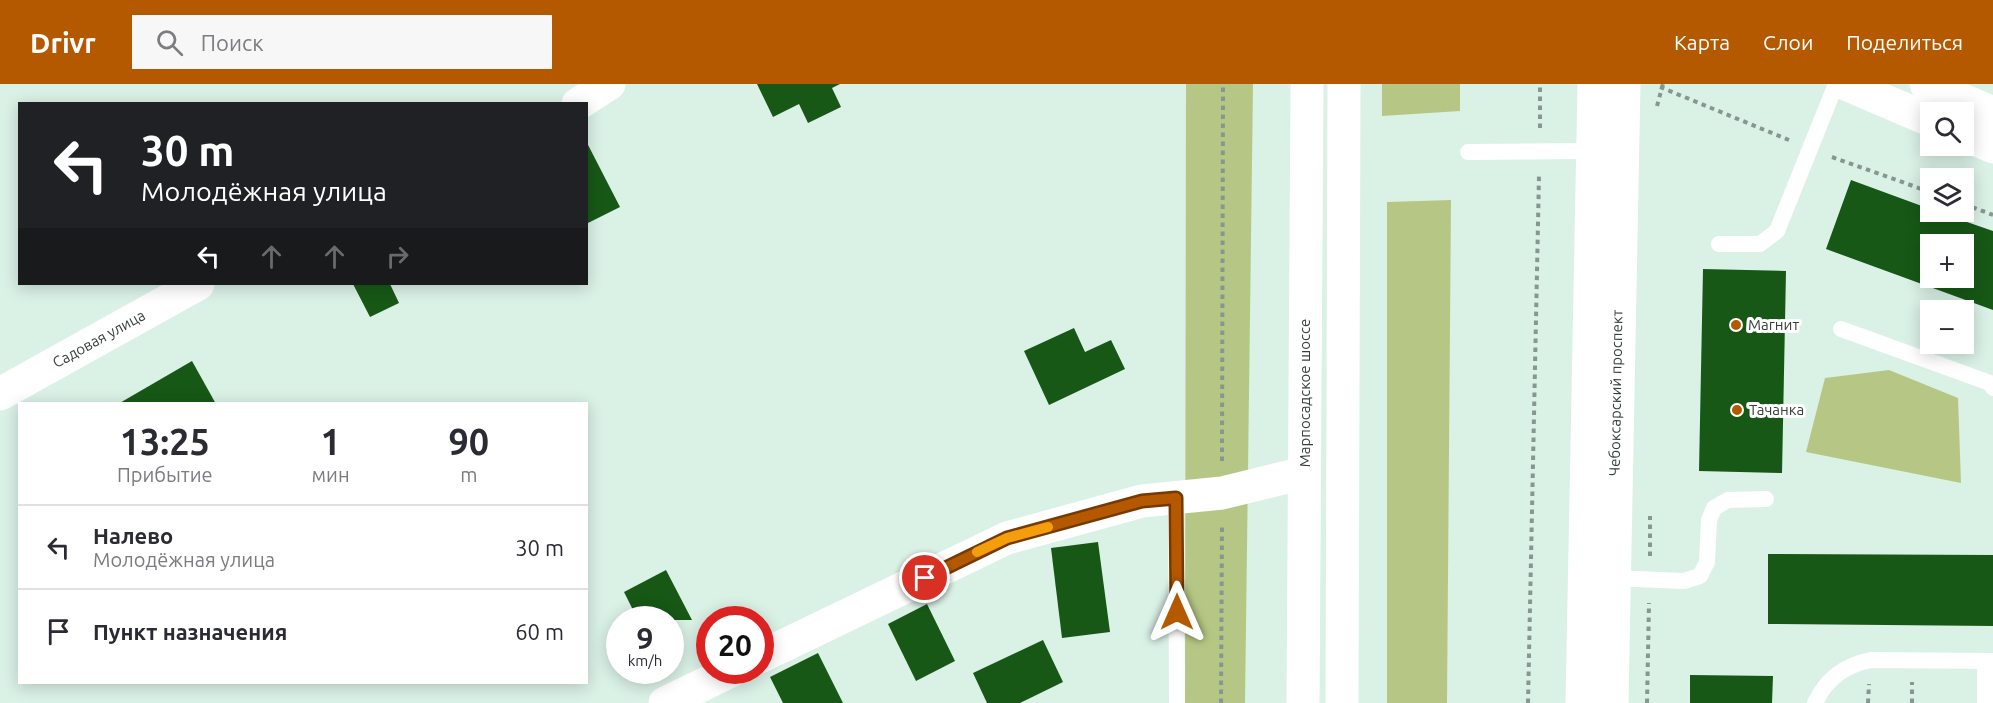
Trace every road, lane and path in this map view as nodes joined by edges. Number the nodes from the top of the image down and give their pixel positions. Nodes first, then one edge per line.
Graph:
1 (609, 84) edge
2 (1223, 84) edge
3 (1307, 84) edge
4 (1344, 84) edge
5 (1540, 84) edge
6 (1594, 84) edge
7 (1624, 84) edge
8 (1663, 84) edge
9 (1836, 84) edge
10 (1846, 84) edge
11 (1933, 94) edge
12 (581, 102) edge
13 (1993, 113) edge
14 (1540, 129) dead end
15 (1974, 138) edge
16 (1799, 144) dead end
17 (1993, 147) edge
18 (1593, 151) junction
19 (1468, 152) dead end
20 (1822, 153) dead end
21 (1539, 165) dead end
22 (1920, 188) edge
23 (1974, 208) edge
24 (1993, 215) edge
25 (1719, 244) dead end
26 (196, 285) edge
27 (1840, 329) dead end
28 (1993, 388) edge
29 (0, 394) edge
30 (1304, 473) junction
31 (1222, 493) junction
32 (1176, 498) junction
33 (1766, 499) dead end
34 (1613, 578) junction
35 (1649, 593) dead end
36 (774, 650) edge
37 (1989, 661) edge
38 (705, 684) edge
39 (666, 703) edge
40 (1177, 703) edge
41 (1221, 703) edge
42 (1303, 703) edge
43 (1342, 703) edge
44 (1528, 703) edge
45 (1582, 703) edge
46 (1612, 703) edge
47 (1647, 703) edge
48 (1815, 703) edge
49 (1985, 703) edge

1 - 12 street
2 - 31 path
3 - 30 street, Марпосадское шоссе
4 - 43 street
5 - 14 path
6 - 18 street, Чебоксарский проспект
7 - 34 street, Чебоксарский проспект
8 - 16 path
9 - 25 lane
10 - 11 street
11 - 13 street
15 - 17 street
18 - 19 lane
18 - 45 street, Чебоксарский проспект
20 - 22 path
21 - 44 path
23 - 24 path
26 - 29 street, Садовая улица
27 - 28 lane
30 - 31 street
30 - 42 street, Марпосадское шоссе
31 - 32 street
31 - 41 path
32 - 36 street
32 - 40 lane
33 - 34 lane
34 - 46 street, Чебоксарский проспект
35 - 47 path
37 - 48 lane
37 - 49 lane
38 - 39 street

